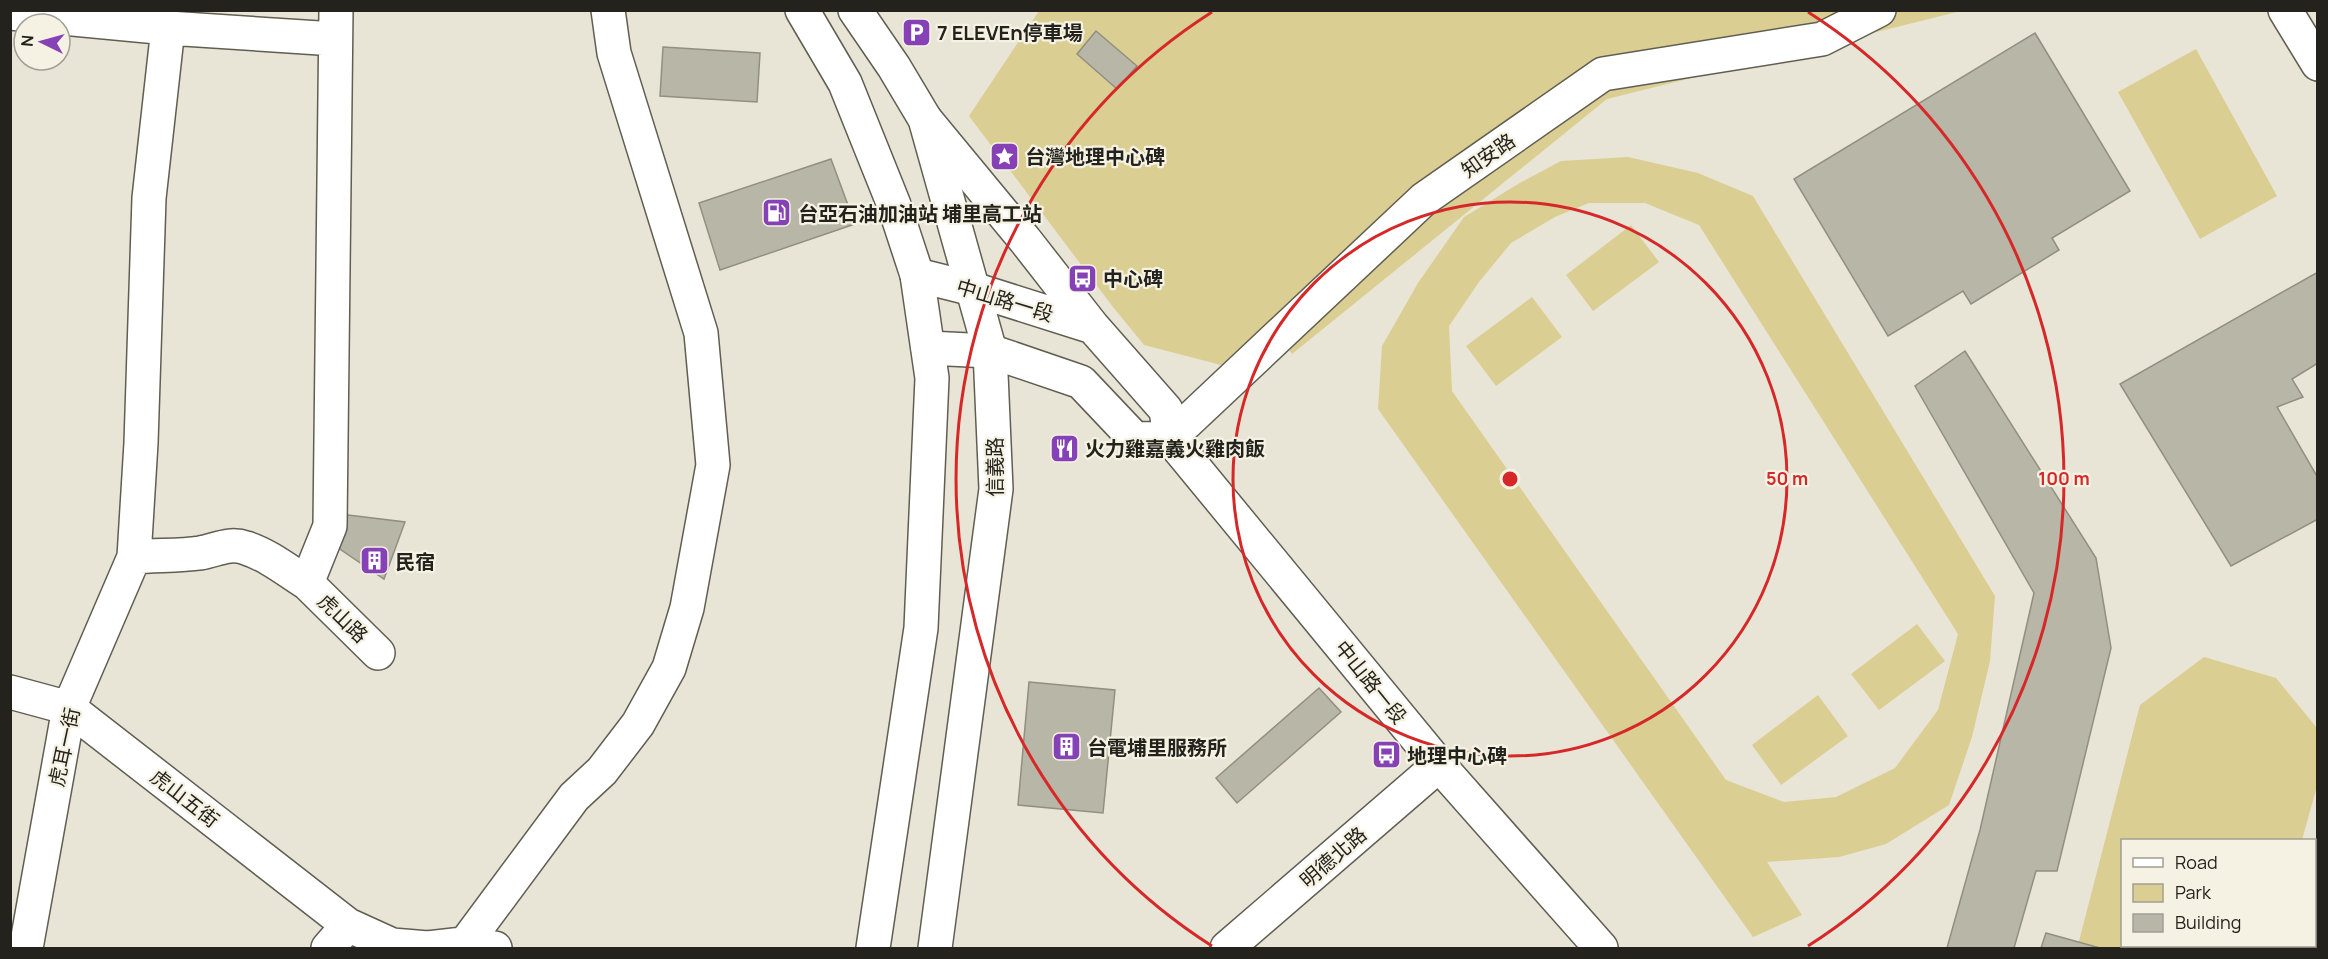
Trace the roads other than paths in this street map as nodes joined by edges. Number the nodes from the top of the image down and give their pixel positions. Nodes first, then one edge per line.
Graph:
1 (609, 10) edge
2 (802, 10) edge
3 (855, 10) edge
4 (1879, 10) edge
5 (2285, 10) edge
6 (10, 13) edge
7 (335, 25) edge
8 (168, 28) junction
9 (2318, 64) edge
10 (925, 119) junction
11 (917, 275) junction
12 (973, 290) junction
13 (1093, 327) junction
14 (927, 348) junction
15 (990, 351) junction
16 (1170, 438) junction
17 (134, 556) junction
18 (307, 583) junction
19 (378, 653) dead end
20 (10, 692) edge
21 (69, 708) junction
22 (1438, 765) junction
23 (338, 937) edge
24 (462, 946) edge
25 (26, 948) edge
26 (495, 948) edge
27 (873, 948) edge
28 (935, 948) edge
29 (1227, 948) edge
30 (1601, 948) edge

1 - 24 street
2 - 11 street
3 - 10 street, 信義路
4 - 16 street, 知安路
5 - 9 street
6 - 8 street
7 - 8 street
7 - 18 street
8 - 17 street, 虎耳一街
10 - 12 street, 信義路
10 - 13 street, 中山路一段
11 - 12 street, 中山路一段
11 - 14 street
12 - 13 street, 中山路一段
12 - 15 street, 信義路
13 - 16 street, 中山路一段
14 - 15 street
14 - 27 street
15 - 16 street
15 - 28 street, 信義路
16 - 22 street, 中山路一段
17 - 18 street, 虎山路
17 - 21 street, 虎耳一街
18 - 19 street, 虎山路
20 - 21 street, 虎山五街
21 - 23 street, 虎山五街
21 - 25 street, 虎耳一街
22 - 29 street, 明德北路
22 - 30 street, 中山路一段
23 - 24 street
24 - 26 street

